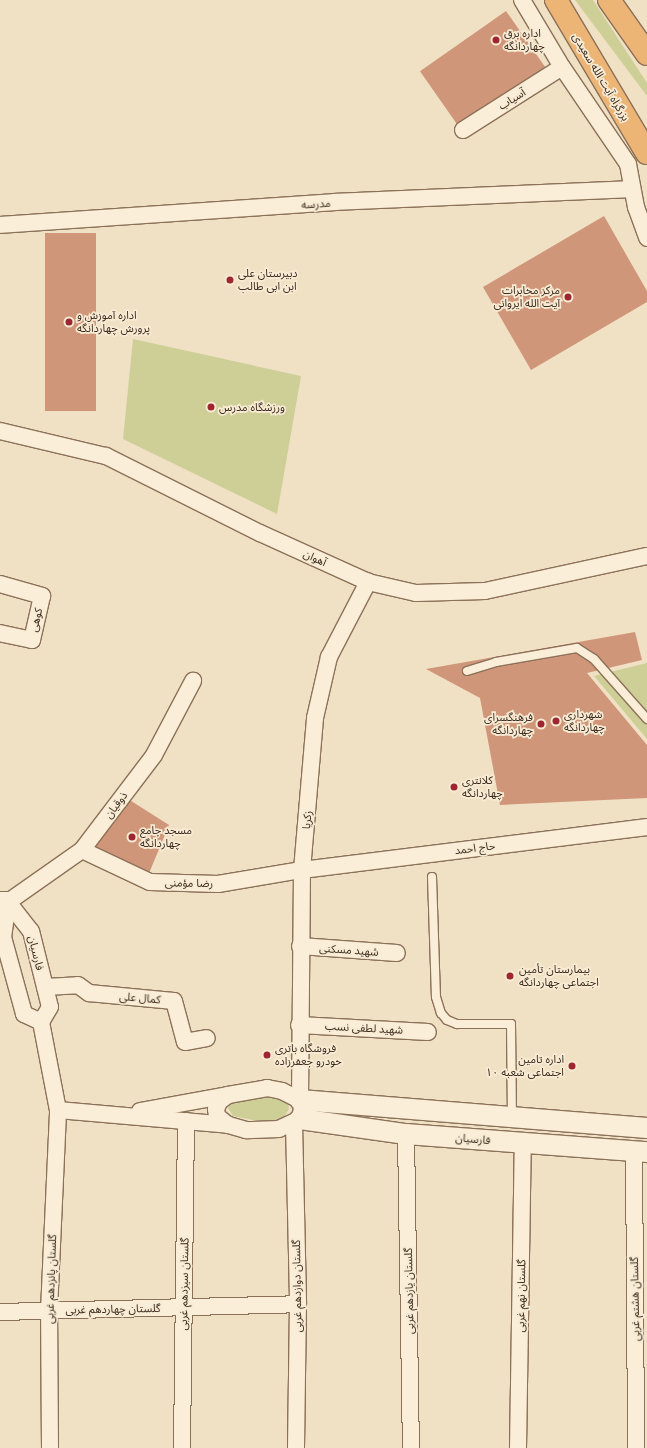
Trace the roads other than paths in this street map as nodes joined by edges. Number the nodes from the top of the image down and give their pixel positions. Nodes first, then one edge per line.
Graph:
1 (522, 0) edge
2 (556, 0) edge
3 (609, 0) edge
4 (647, 54) edge
5 (562, 67) junction
6 (463, 130) dead end
7 (647, 154) edge
8 (628, 164) junction
9 (632, 189) junction
10 (0, 225) edge
11 (647, 238) edge
12 (0, 431) edge
13 (647, 556) edge
14 (368, 582) junction
15 (0, 584) edge
16 (0, 633) edge
17 (467, 671) dead end
18 (193, 681) dead end
19 (647, 719) edge
20 (647, 827) edge
21 (82, 850) junction
22 (302, 870) junction
23 (432, 877) dead end
24 (4, 902) edge
25 (300, 946) junction
26 (397, 953) dead end
27 (44, 986) junction
28 (41, 1022) junction
29 (299, 1025) junction
30 (428, 1032) dead end
31 (207, 1038) dead end
32 (299, 1068) junction
33 (282, 1091) junction
34 (228, 1095) junction
35 (58, 1110) junction
36 (298, 1114) junction
37 (120, 1115) junction
38 (512, 1117) junction
39 (186, 1121) junction
40 (228, 1125) junction
41 (647, 1128) edge
42 (406, 1134) junction
43 (523, 1143) junction
44 (640, 1152) edge
45 (298, 1304) junction
46 (184, 1307) junction
47 (50, 1311) junction
48 (0, 1312) edge
49 (50, 1448) edge
50 (182, 1448) edge
51 (296, 1448) edge
52 (412, 1448) edge
53 (518, 1448) edge
54 (636, 1448) edge

1 - 5 street
2 - 7 highway, بزرگراه آیت الله سعیدی
3 - 4 highway
5 - 6 street, آسیاب
5 - 8 street
7 - 8 street
8 - 9 street
9 - 10 street, مدرسه
9 - 11 street
12 - 14 street, آهوان
13 - 14 street, آهوان
14 - 22 street, زکریا
15 - 16 street, کوهی
17 - 19 lane
18 - 21 street, ذوقیان
20 - 22 street, حاج احمد
21 - 22 street, رضا مؤمنی
21 - 24 street, ذوقیان
22 - 25 street, زکریا
23 - 38 lane
24 - 27 street, فارسیان
24 - 28 street
25 - 26 street, شهید مسکنی
25 - 29 street, زکریا
27 - 28 street, فارسیان
27 - 31 street, کمال علی
28 - 35 street
29 - 30 street, شهید لطفی نسب
29 - 32 street, زکریا
32 - 33 street
32 - 36 street, زکریا
33 - 34 street
33 - 36 street
34 - 37 street
34 - 40 street
35 - 37 street
35 - 47 street, گلستان پانزدهم غربی
36 - 38 street
36 - 40 street
36 - 42 street, فارسیان
36 - 45 street, گلستان دوازدهم غربی
37 - 39 street
38 - 41 street
39 - 40 street
39 - 46 street, گلستان سیزدهم غربی
42 - 43 street, فارسیان
42 - 52 street, گلستان یازدهم غربی
43 - 44 street, فارسیان
43 - 53 street, گلستان نهم غربی
44 - 54 street, گلستان هشتم غربی
45 - 46 street, گلستان چهاردهم غربی
45 - 51 street, گلستان دوازدهم غربی
46 - 47 street, گلستان چهاردهم غربی
46 - 50 street, گلستان سیزدهم غربی
47 - 48 street, گلستان چهاردهم غربی
47 - 49 street, گلستان پانزدهم غربی

